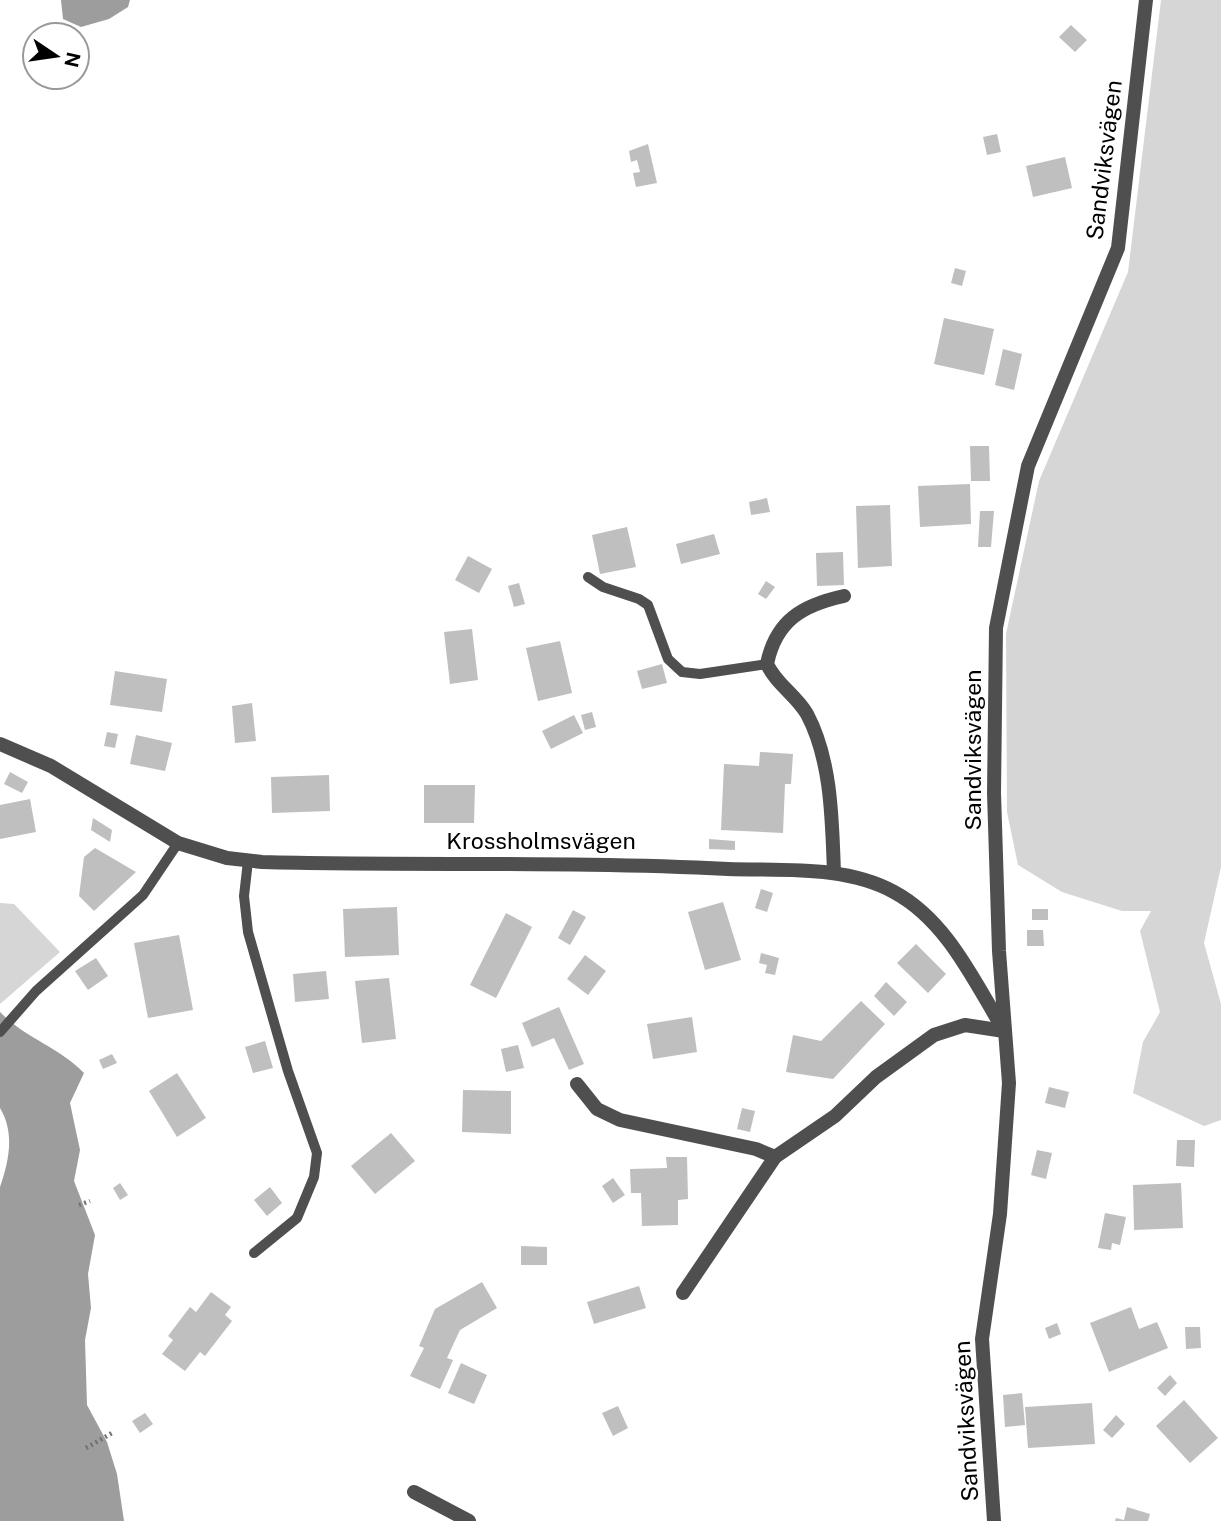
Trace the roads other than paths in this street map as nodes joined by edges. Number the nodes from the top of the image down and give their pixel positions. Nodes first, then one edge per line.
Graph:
1 (1146, 0) edge
2 (588, 576) dead end
3 (844, 596) dead end
4 (766, 664) junction
5 (0, 744) edge
6 (178, 843) junction
7 (248, 860) junction
8 (834, 873) junction
9 (1004, 1031) junction
10 (0, 1032) edge
11 (577, 1084) dead end
12 (775, 1157) junction
13 (254, 1254) dead end
14 (683, 1293) dead end
15 (414, 1493) dead end
16 (469, 1521) edge
17 (994, 1521) edge

1 - 9 street, Sandviksvägen
2 - 4 lane
3 - 4 street
4 - 8 street
5 - 6 street, Krossholmsvägen
6 - 7 street, Krossholmsvägen
6 - 10 lane
7 - 8 street, Krossholmsvägen
7 - 13 lane
8 - 9 street, Krossholmsvägen
9 - 12 street
9 - 17 street, Sandviksvägen
11 - 12 street
12 - 14 street
15 - 16 street

